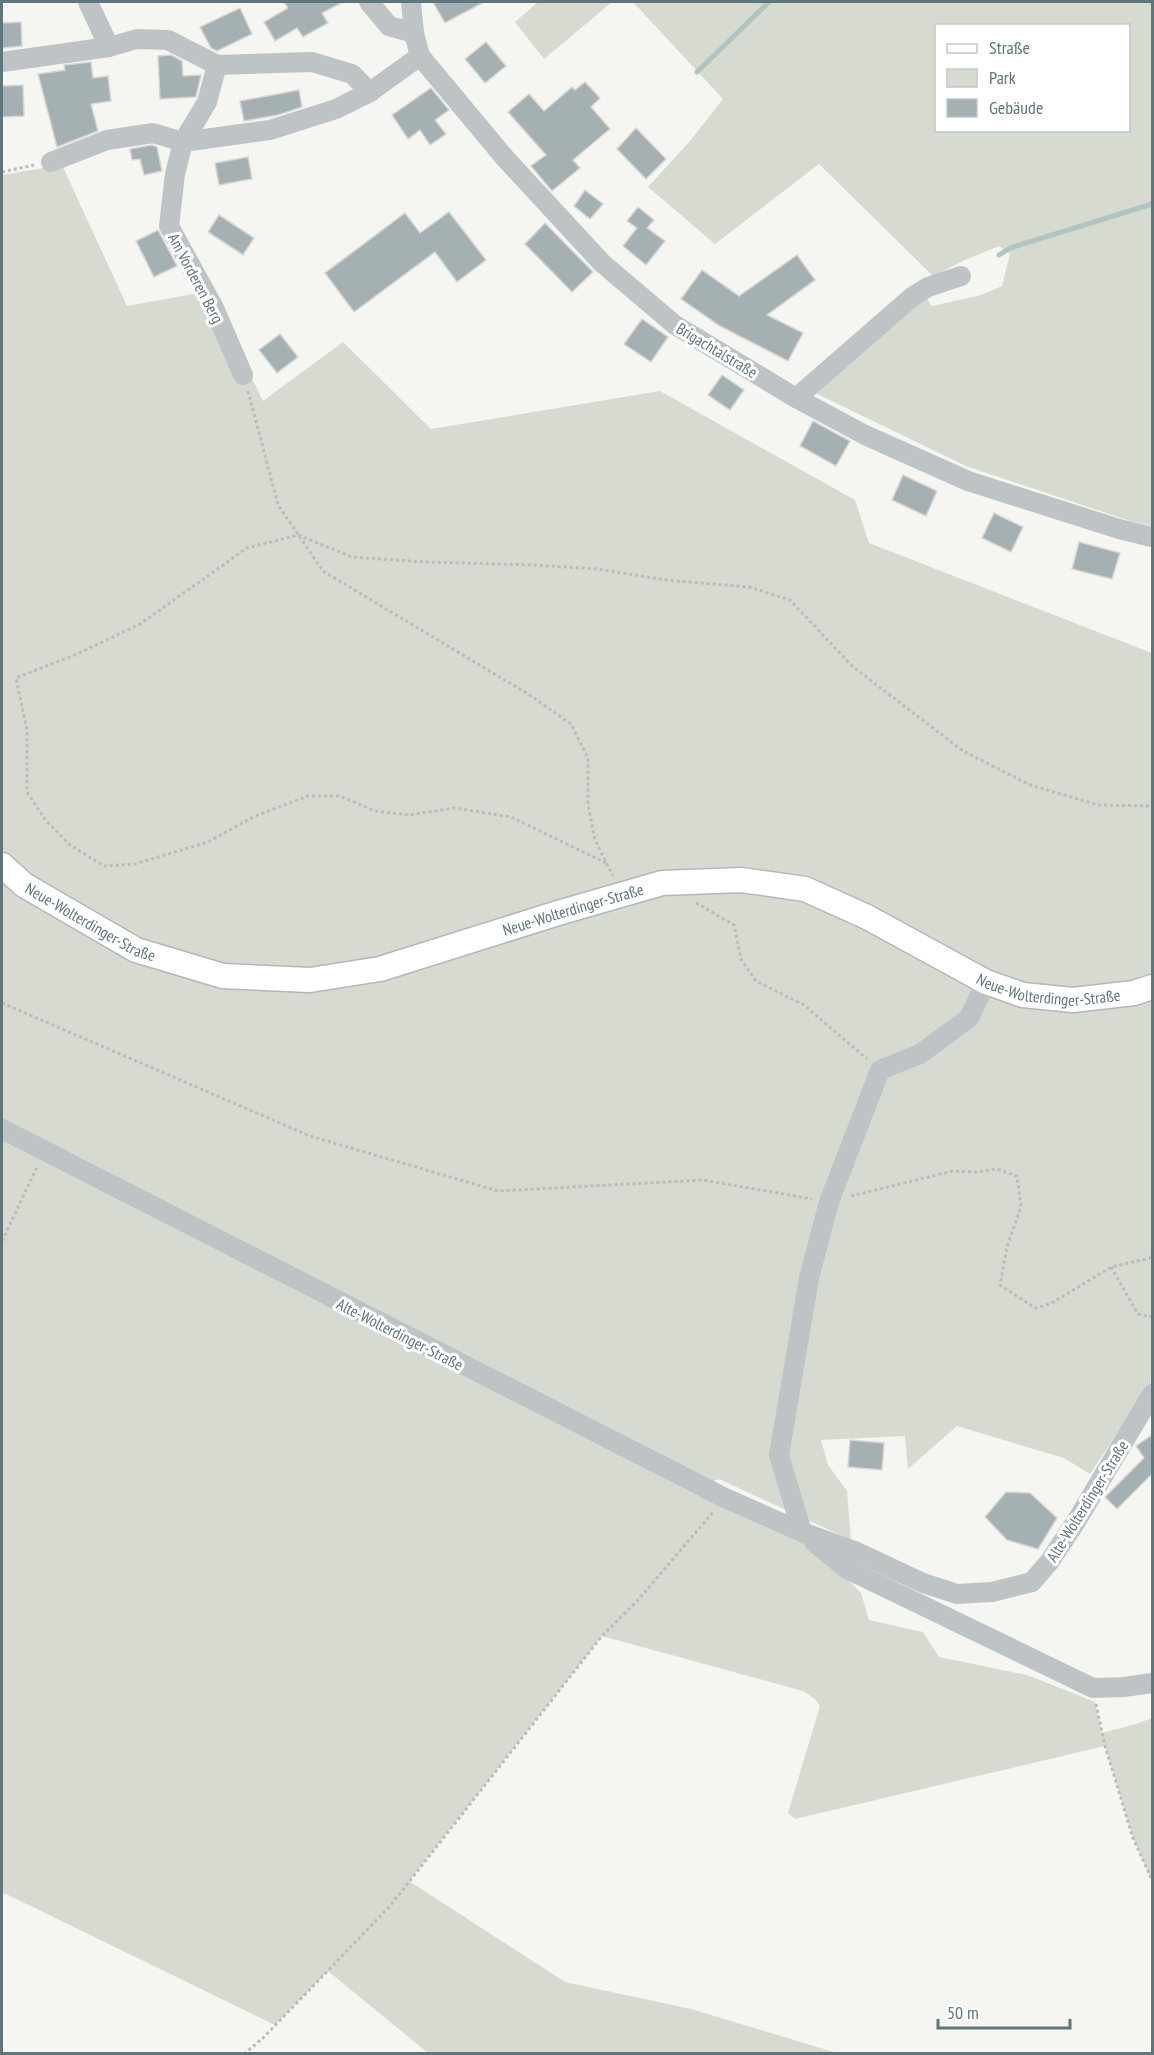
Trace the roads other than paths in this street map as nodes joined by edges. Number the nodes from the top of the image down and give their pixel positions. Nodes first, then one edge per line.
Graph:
1 (88, 2) edge
2 (369, 2) edge
3 (411, 2) edge
4 (414, 33) junction
5 (109, 47) junction
6 (420, 56) junction
7 (2, 62) edge
8 (218, 65) junction
9 (370, 92) junction
10 (183, 142) junction
11 (51, 162) road end
12 (961, 276) dead end
13 (243, 375) road end
14 (796, 398) junction
15 (1152, 537) edge
16 (2, 865) edge
17 (987, 982) junction
18 (1152, 987) edge
19 (2, 1129) edge
20 (1152, 1394) edge
21 (802, 1532) junction
22 (1152, 1683) edge

1 - 5 street
2 - 4 street
3 - 4 street, Brigachtalstraße
4 - 6 street, Brigachtalstraße
5 - 7 street
5 - 8 street
6 - 9 street
6 - 14 street, Brigachtalstraße
8 - 9 street
8 - 10 street, Am Vorderen Berg
9 - 10 street
10 - 11 street
10 - 13 street, Am Vorderen Berg
12 - 14 street
14 - 15 street, Brigachtalstraße
16 - 17 main road, Neue-Wolterdinger-Straße
17 - 18 main road, Neue-Wolterdinger-Straße
17 - 21 street
19 - 21 street, Alte-Wolterdinger-Straße
20 - 21 street, Alte-Wolterdinger-Straße
21 - 22 street, Alte-Wolterdinger-Straße

